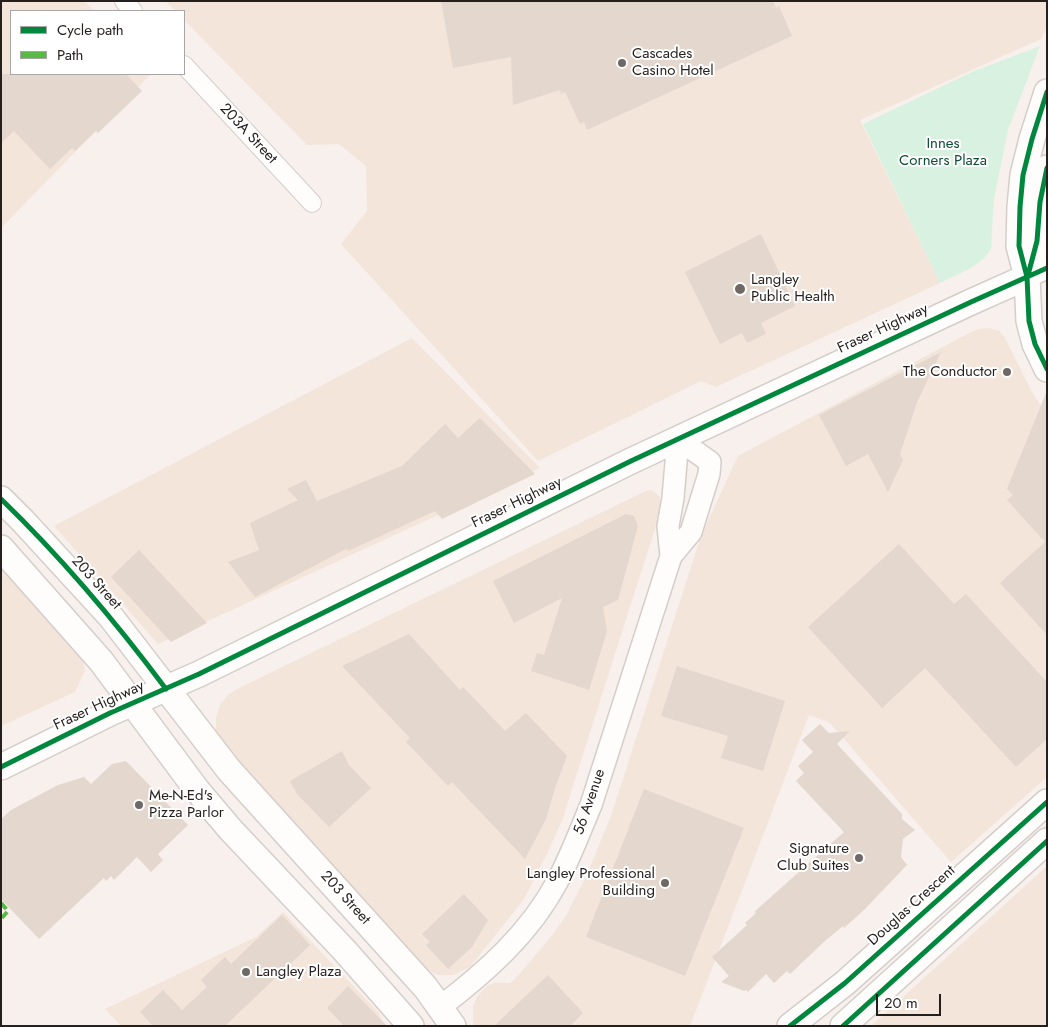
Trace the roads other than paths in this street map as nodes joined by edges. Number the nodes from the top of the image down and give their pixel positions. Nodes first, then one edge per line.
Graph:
1 (185, 66) edge
2 (1047, 92) edge
3 (1047, 168) edge
4 (312, 203) dead end
5 (1037, 273) edge
6 (1047, 369) edge
7 (678, 439) junction
8 (1, 500) edge
9 (1, 548) edge
10 (671, 556) junction
11 (166, 689) junction
12 (133, 703) junction
13 (1, 767) edge
14 (1047, 802) edge
15 (1047, 841) edge
16 (447, 1016) edge
17 (409, 1024) edge
18 (790, 1026) edge
19 (843, 1026) edge

1 - 4 street, 203A Street
2 - 5 main road
3 - 5 main road
5 - 6 main road
5 - 7 main road, Fraser Highway
7 - 10 street, 56 Avenue
7 - 10 street, 56 Avenue
7 - 11 main road, Fraser Highway
8 - 11 main road, 203 Street
9 - 12 main road
10 - 16 street, 56 Avenue
11 - 12 main road, Fraser Highway
11 - 16 main road, 203 Street
12 - 13 main road, Fraser Highway
12 - 17 main road
14 - 18 main road, Douglas Crescent
15 - 19 main road

